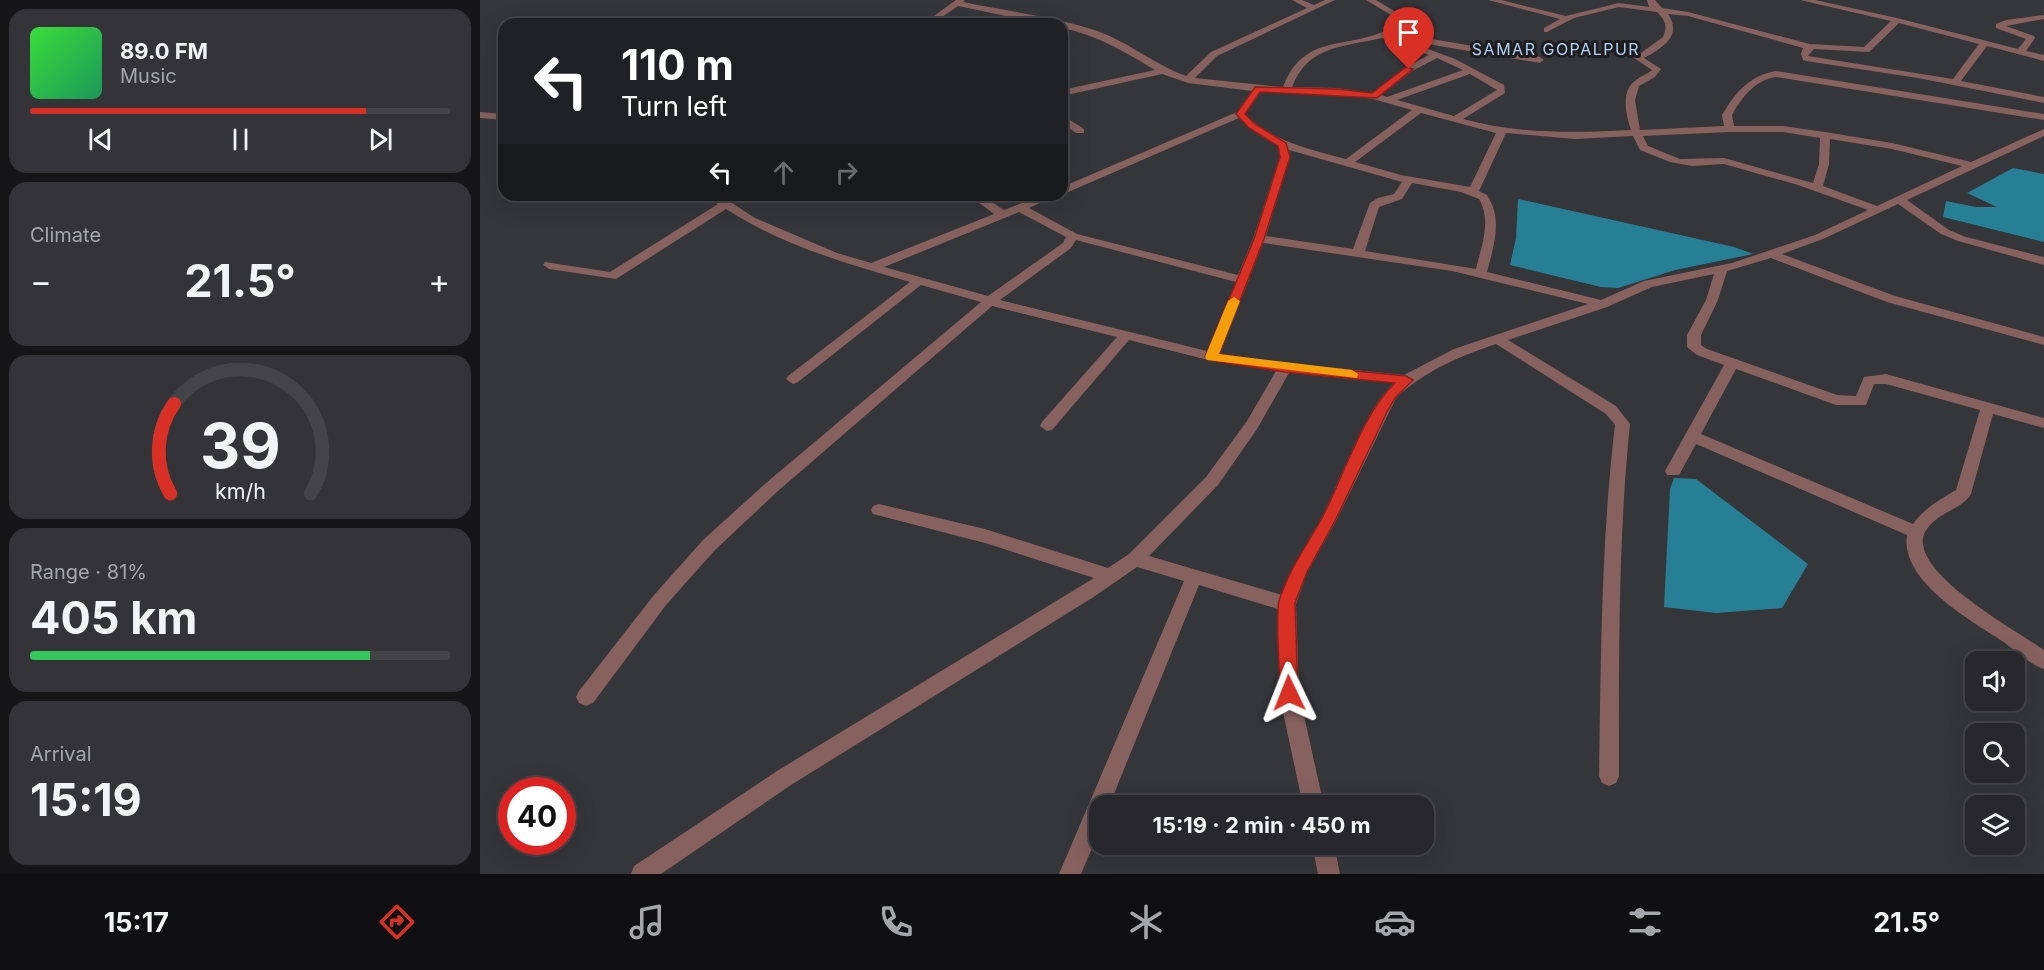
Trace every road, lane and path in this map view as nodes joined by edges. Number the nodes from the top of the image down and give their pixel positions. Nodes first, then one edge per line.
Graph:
1 (1296, 0) edge
2 (1331, 0) edge
3 (1370, 0) edge
4 (1492, 0) edge
5 (1651, 0) edge
6 (1803, 0) edge
7 (958, 2) edge
8 (1597, 2) dead end
9 (1824, 2) edge
10 (1613, 4) junction
11 (1314, 8) junction
12 (1661, 10) junction
13 (2044, 17) edge
14 (935, 18) edge
15 (1033, 18) edge
16 (1566, 18) junction
17 (1897, 20) junction
18 (1068, 26) edge
19 (1075, 27) junction
20 (1068, 29) edge
21 (1546, 30) dead end
22 (1385, 34) junction
23 (1985, 42) junction
24 (1809, 47) junction
25 (2021, 51) junction
26 (1436, 55) junction
27 (1806, 58) junction
28 (2044, 58) edge
29 (1540, 60) dead end
30 (1162, 71) junction
31 (1470, 71) junction
32 (1800, 76) junction
33 (1188, 80) junction
34 (1956, 82) junction
35 (1258, 89) junction
36 (1286, 90) junction
37 (1068, 92) edge
38 (1374, 96) junction
39 (1390, 99) junction
40 (2044, 100) edge
41 (1421, 108) junction
42 (1240, 114) junction
43 (480, 115) edge
44 (498, 116) edge
45 (2044, 117) edge
46 (1456, 119) junction
47 (1068, 122) edge
48 (1730, 129) junction
49 (1080, 131) dead end
50 (1502, 131) junction
51 (2044, 132) edge
52 (1639, 133) junction
53 (1825, 135) junction
54 (1283, 145) junction
55 (1349, 162) junction
56 (1971, 165) junction
57 (1409, 179) junction
58 (1817, 187) junction
59 (1068, 188) edge
60 (1473, 192) junction
61 (1899, 200) junction
62 (721, 201) edge
63 (983, 201) edge
64 (1037, 201) edge
65 (725, 204) junction
66 (1020, 208) junction
67 (1878, 210) junction
68 (1003, 215) junction
69 (1073, 236) junction
70 (1259, 239) junction
71 (1358, 253) junction
72 (1772, 254) junction
73 (2044, 261) edge
74 (549, 265) dead end
75 (870, 268) junction
76 (1721, 270) junction
77 (1481, 272) junction
78 (1243, 280) junction
79 (919, 281) junction
80 (990, 301) junction
81 (1602, 304) junction
82 (1124, 337) junction
83 (1497, 339) junction
84 (2044, 341) edge
85 (1212, 357) junction
86 (1732, 363) junction
87 (1285, 368) junction
88 (792, 379) dead end
89 (1406, 380) junction
90 (1988, 407) junction
91 (2044, 423) edge
92 (1047, 426) dead end
93 (1692, 436) junction
94 (1673, 471) dead end
95 (879, 510) dead end
96 (1916, 532) junction
97 (1135, 559) junction
98 (1110, 576) junction
99 (1194, 577) junction
100 (1287, 603) junction
101 (2044, 661) edge
102 (586, 697) dead end
103 (1609, 776) dead end
104 (1312, 795) edge
105 (1325, 855) edge
106 (642, 874) edge
107 (1070, 874) edge
108 (1329, 874) edge

1 - 11 street
2 - 11 street
3 - 22 street
4 - 16 street
5 - 12 street
6 - 9 street
7 - 14 street
7 - 15 street
8 - 10 street
9 - 17 street
10 - 12 street
10 - 16 street
11 - 33 street
12 - 24 street
12 - 52 street
13 - 25 street
16 - 21 street
17 - 23 street
17 - 24 street
18 - 19 street
19 - 20 street
19 - 30 street
22 - 26 street
22 - 29 street
22 - 36 street
23 - 25 street
23 - 34 street
24 - 27 street
25 - 28 street
26 - 31 street
26 - 38 street
27 - 32 street
27 - 34 street
30 - 33 street
30 - 37 street
31 - 39 street
31 - 46 street
32 - 45 street
32 - 48 street
33 - 35 street
34 - 40 street
35 - 36 street
35 - 42 street
36 - 38 street
38 - 39 street
39 - 41 street
41 - 46 street
41 - 55 street
42 - 54 street
42 - 59 street
43 - 44 street
46 - 50 street
47 - 49 street
48 - 52 street
48 - 53 street
50 - 52 street
50 - 60 street
51 - 56 street
52 - 58 street
53 - 56 street
53 - 58 street
54 - 55 street
54 - 70 street
55 - 57 street
56 - 61 street
57 - 60 street
57 - 71 street
58 - 67 street
60 - 77 street
61 - 67 street
61 - 73 street
62 - 65 street
63 - 68 street
64 - 66 street
65 - 74 street
65 - 75 street
66 - 68 street
66 - 69 street
67 - 72 street
68 - 75 street
69 - 78 street
69 - 80 street
70 - 71 street
70 - 78 street
71 - 77 street
72 - 76 street
72 - 84 street
75 - 79 street
76 - 81 street
76 - 86 street
77 - 81 street
78 - 85 street
79 - 80 street
79 - 88 street
80 - 82 street
80 - 102 street
81 - 83 street
82 - 85 street
82 - 92 street
83 - 89 street
83 - 103 street
85 - 87 street
86 - 90 street
86 - 93 street
87 - 89 street
87 - 97 street
89 - 100 street
90 - 91 street
90 - 96 street
93 - 94 street
93 - 96 street
95 - 98 street
96 - 101 street
97 - 98 street
97 - 99 street
98 - 106 street
99 - 100 street
99 - 107 street
100 - 104 street
105 - 108 street

